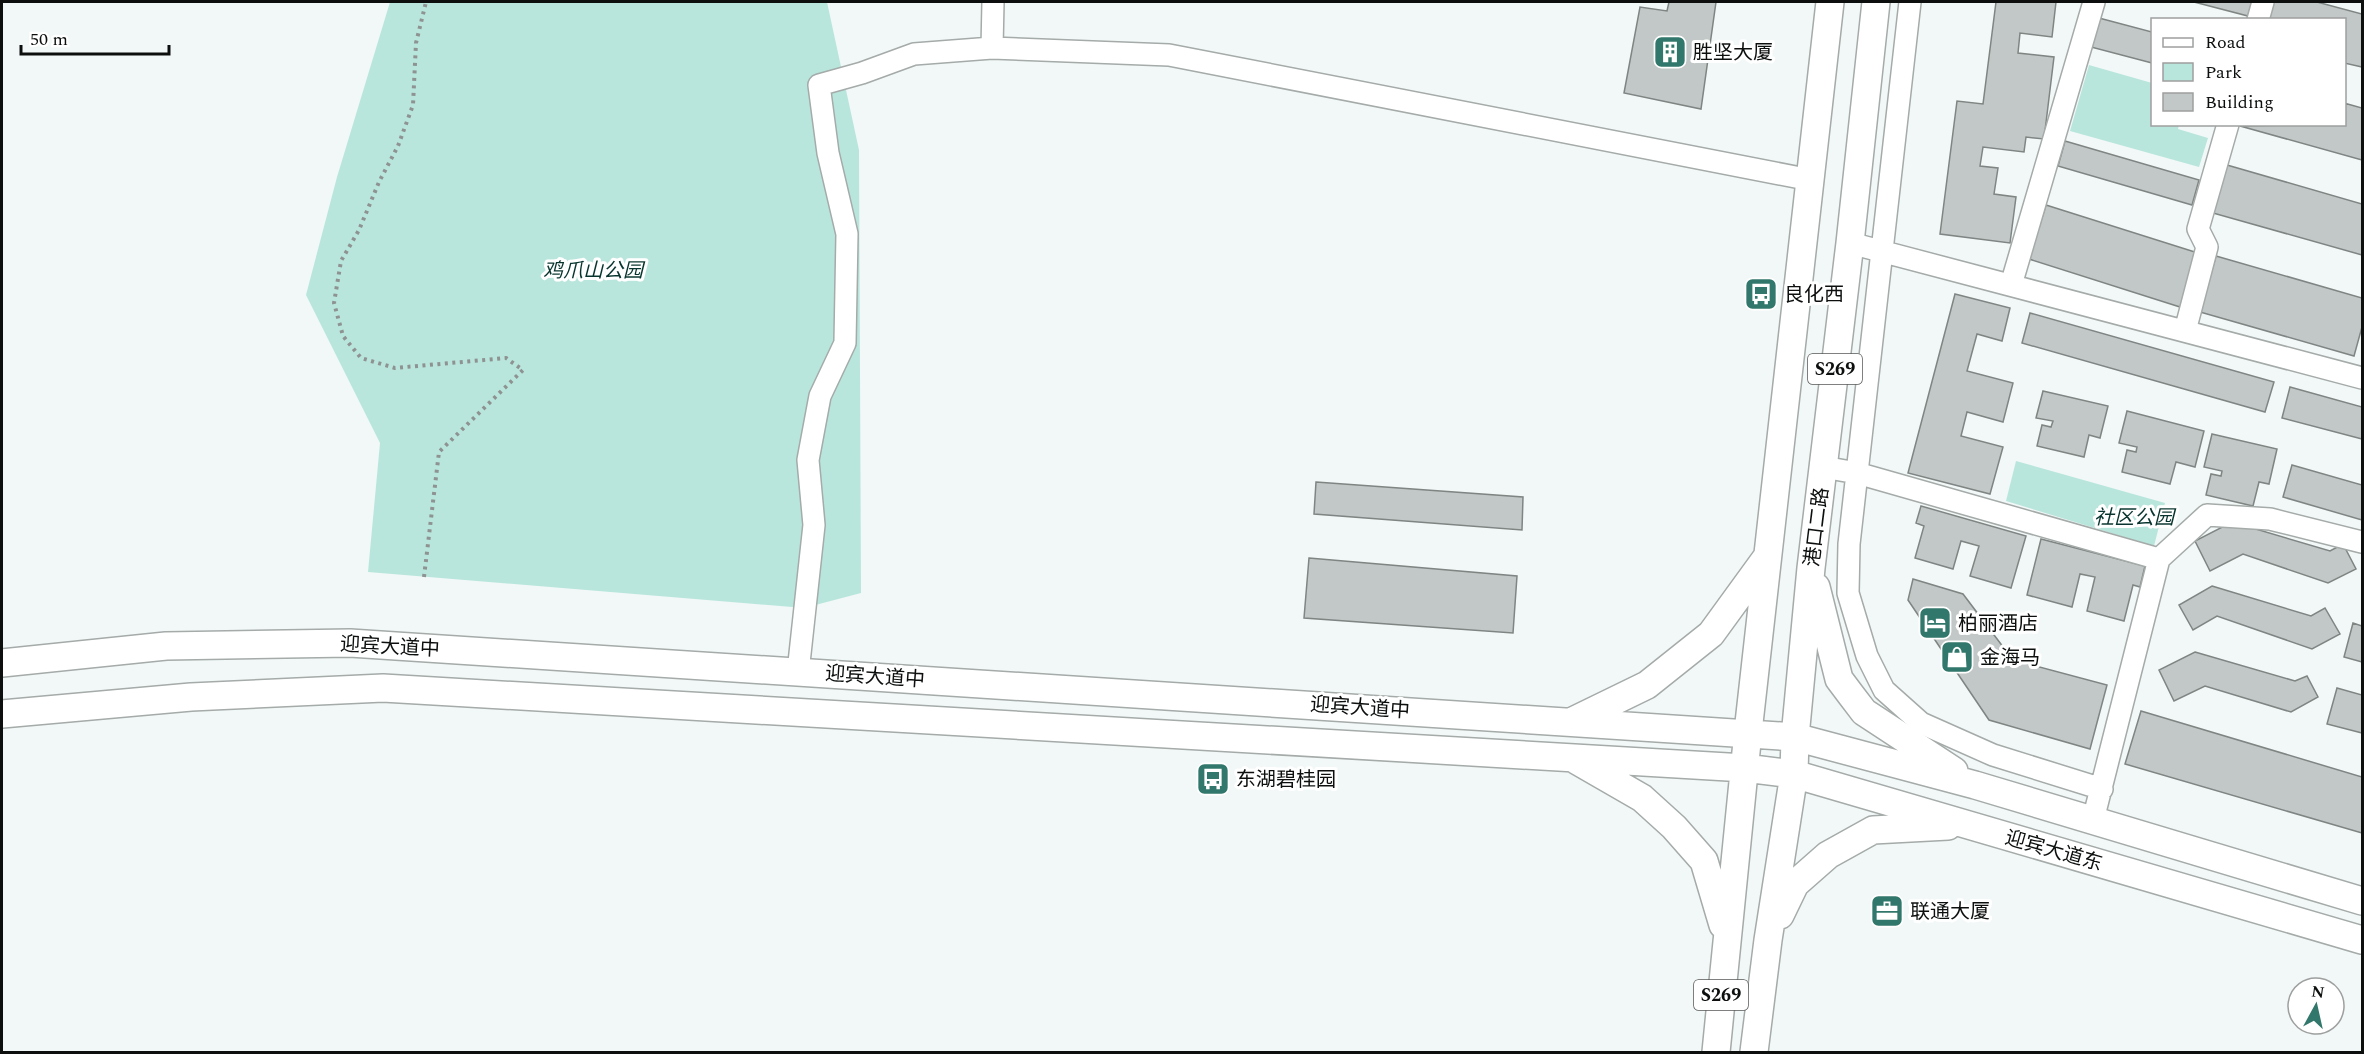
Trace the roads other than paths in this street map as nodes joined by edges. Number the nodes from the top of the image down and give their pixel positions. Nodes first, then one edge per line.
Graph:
1 (993, 2) edge
2 (1830, 2) edge
3 (1876, 2) edge
4 (1910, 2) edge
5 (2094, 2) edge
6 (2263, 2) edge
7 (2259, 18) edge
8 (992, 48) junction
9 (2227, 126) edge
10 (1811, 180) junction
11 (1850, 243) junction
12 (1882, 251) junction
13 (2011, 285) junction
14 (2185, 331) junction
15 (2362, 376) edge
16 (1781, 454) junction
17 (1823, 464) junction
18 (1857, 473) junction
19 (2362, 542) edge
20 (1768, 556) junction
21 (2159, 559) junction
22 (1811, 568) junction
23 (2, 663) edge
24 (798, 672) junction
25 (2, 714) edge
26 (1524, 718) junction
27 (1572, 721) junction
28 (1748, 732) junction
29 (1795, 737) junction
30 (1519, 754) junction
31 (1569, 757) junction
32 (1745, 768) junction
33 (1794, 774) junction
34 (1975, 784) junction
35 (2102, 789) junction
36 (2093, 820) junction
37 (1968, 825) junction
38 (2362, 901) edge
39 (1727, 939) junction
40 (1768, 940) junction
41 (2362, 940) edge
42 (1716, 1053) edge
43 (1755, 1053) edge

1 - 8 street
2 - 10 main road, S269
3 - 11 main road, 港口二路 / S269
4 - 12 street
5 - 13 street
6 - 7 street
8 - 10 street
8 - 24 street
9 - 14 street
10 - 16 main road, S269
11 - 12 street
11 - 17 main road, 港口二路 / S269
12 - 13 street
12 - 18 street
13 - 14 street
14 - 15 street
16 - 17 main road
16 - 20 main road, S269
17 - 18 street
17 - 22 main road, 港口二路 / S269
18 - 21 street
18 - 35 street
19 - 21 street
20 - 27 main road
20 - 28 main road, S269
21 - 35 street
22 - 29 main road, 港口二路 / S269
22 - 34 main road
23 - 24 main road, 迎宾大道中
24 - 26 main road, 迎宾大道中
25 - 30 main road, 迎宾大道中
26 - 27 main road, 迎宾大道中
26 - 30 main road
27 - 28 main road, 迎宾大道中
28 - 29 main road, 迎宾大道东
28 - 32 main road, S269
29 - 33 main road, 港口二路 / S269
29 - 34 main road, 迎宾大道东
30 - 31 main road, 迎宾大道中
31 - 32 main road, 迎宾大道中
31 - 39 main road
32 - 33 main road, 迎宾大道东
32 - 39 main road, S269
33 - 37 main road, 迎宾大道东
33 - 40 main road, 港口二路 / S269
34 - 36 main road, 迎宾大道东
35 - 36 street
36 - 38 main road, 迎宾大道东
37 - 40 main road
37 - 41 main road, 迎宾大道东
39 - 42 main road, S269
40 - 43 main road, 港口二路 / S269

